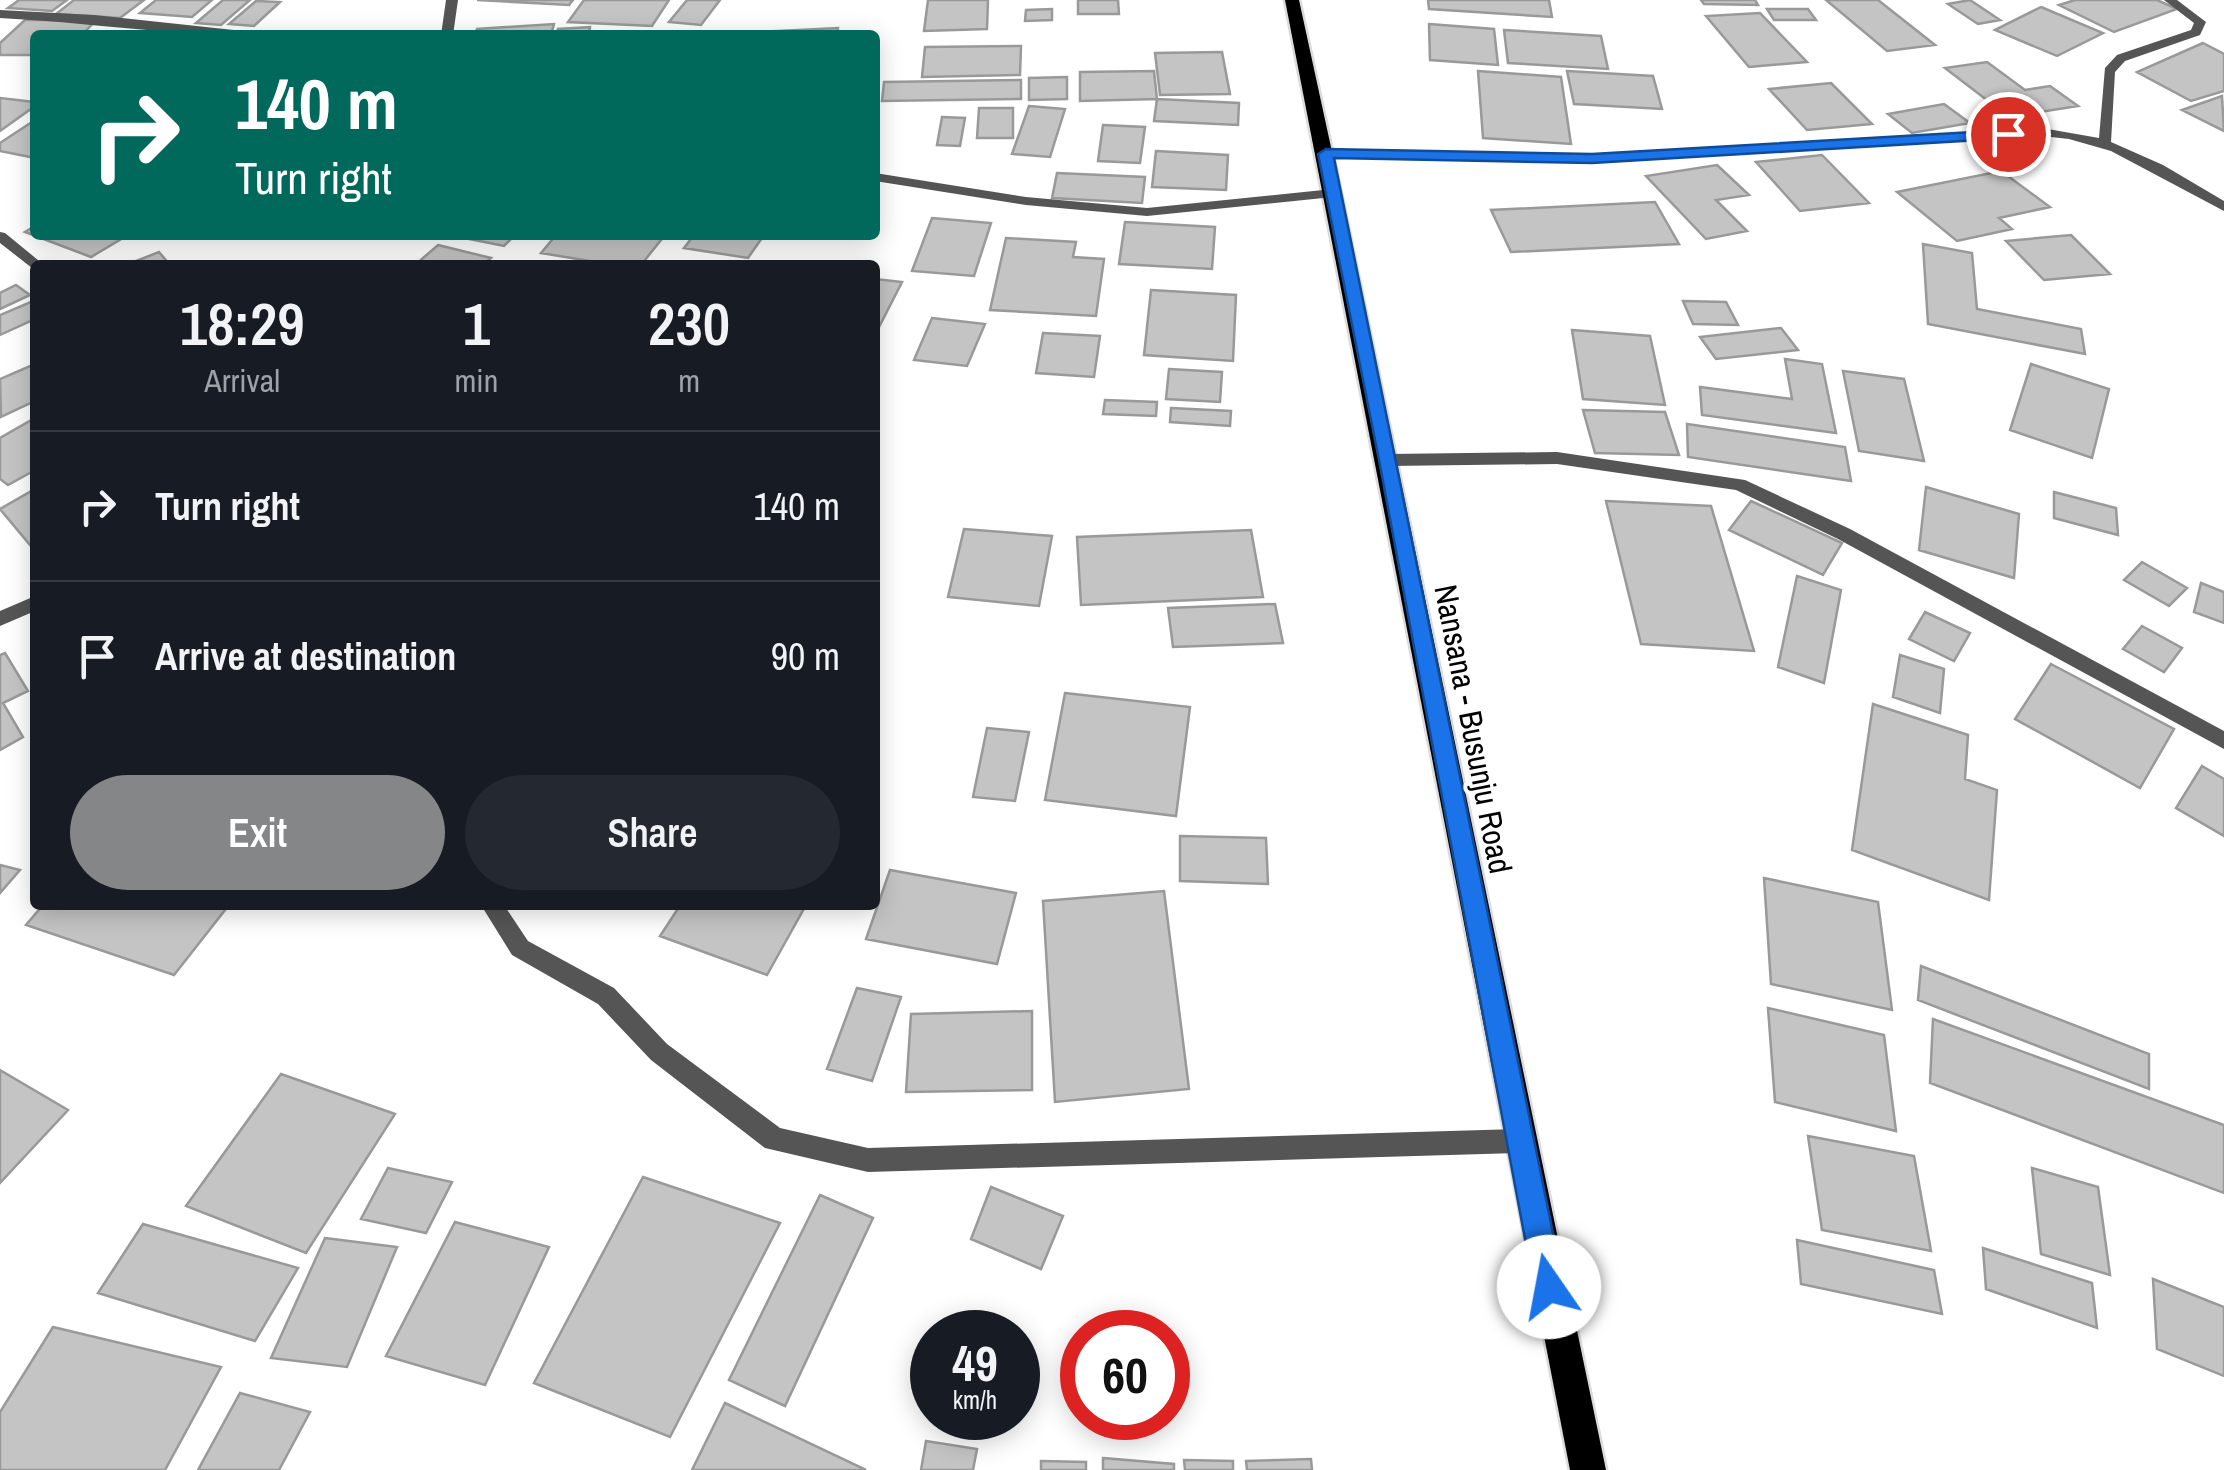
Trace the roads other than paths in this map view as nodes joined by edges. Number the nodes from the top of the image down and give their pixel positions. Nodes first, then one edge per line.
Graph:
1 (452, 0) edge
2 (1292, 0) edge
3 (2170, 0) edge
4 (0, 14) edge
5 (196, 30) edge
6 (448, 30) edge
7 (2105, 141) junction
8 (1326, 154) junction
9 (880, 179) edge
10 (1334, 193) junction
11 (2224, 207) edge
12 (0, 236) edge
13 (31, 260) edge
14 (1389, 460) junction
15 (30, 605) edge
16 (0, 619) edge
17 (2224, 740) edge
18 (495, 910) edge
19 (1518, 1141) junction
20 (1588, 1470) edge

1 - 6 street
2 - 8 main road, Nansana - Busunju Road
3 - 7 street
4 - 5 street
7 - 8 street
7 - 11 street
8 - 10 main road, Nansana - Busunju Road
9 - 10 street
10 - 14 main road, Nansana - Busunju Road
12 - 13 street
14 - 17 street
14 - 19 main road, Nansana - Busunju Road
15 - 16 street
18 - 19 street
19 - 20 main road, Nansana - Busunju Road

